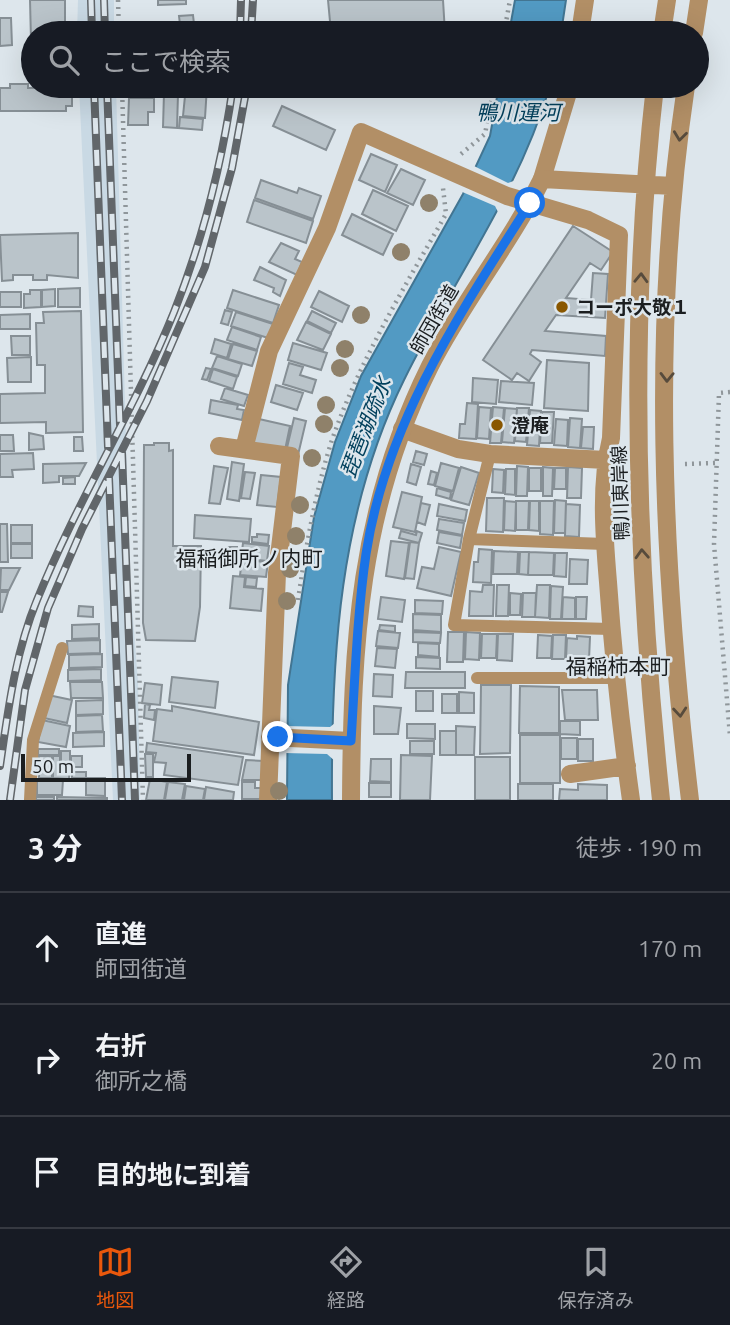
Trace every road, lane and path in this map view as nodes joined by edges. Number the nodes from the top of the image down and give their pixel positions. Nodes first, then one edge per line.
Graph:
1 (118, 0) edge
2 (510, 0) edge
3 (585, 0) edge
4 (667, 0) edge
5 (699, 0) edge
6 (119, 21) edge
7 (506, 21) edge
8 (582, 21) edge
9 (664, 21) edge
10 (696, 21) edge
11 (122, 98) edge
12 (492, 98) edge
13 (566, 98) edge
14 (654, 98) edge
15 (684, 98) edge
16 (452, 172) junction
17 (542, 179) junction
18 (645, 185) junction
19 (673, 186) junction
20 (530, 203) junction
21 (730, 392) edge
22 (402, 429) junction
23 (219, 446) dead end
24 (244, 449) junction
25 (490, 454) junction
26 (606, 460) junction
27 (716, 463) junction
28 (685, 466) dead end
29 (469, 539) junction
30 (605, 544) junction
31 (297, 607) dead end
32 (611, 629) junction
33 (62, 648) dead end
34 (477, 678) dead end
35 (616, 678) junction
36 (728, 694) edge
37 (730, 736) edge
38 (274, 737) junction
39 (346, 741) junction
40 (626, 766) junction
41 (570, 774) dead end
42 (30, 800) edge
43 (143, 800) edge
44 (268, 800) edge
45 (351, 800) edge
46 (632, 800) edge
47 (661, 800) edge
48 (690, 800) edge

1 - 6 path
2 - 7 path
3 - 8 street
4 - 9 street
5 - 10 street
11 - 43 path
12 - 16 path
13 - 17 street, 師団街道
14 - 18 street
15 -> 19 street
16 - 20 street
16 - 24 street
16 - 31 path
17 - 18 street
17 - 20 street, 師団街道
18 - 19 street
47 -> 18 street, 鴨川東岸線
19 -> 48 street
20 - 22 street, 師団街道
20 - 26 street
21 - 27 path
22 - 25 street
22 - 39 street, 師団街道
23 - 24 street
24 - 38 street
25 - 26 street
25 - 29 lane
26 - 30 street
27 - 28 path
27 - 36 path
29 - 30 lane
29 - 32 lane
30 - 32 street
32 - 35 street
33 - 42 lane
34 - 35 lane
35 - 40 street
36 - 37 path
38 - 39 street
38 - 44 street
39 - 45 street, 師団街道
40 - 41 street
40 - 46 street

